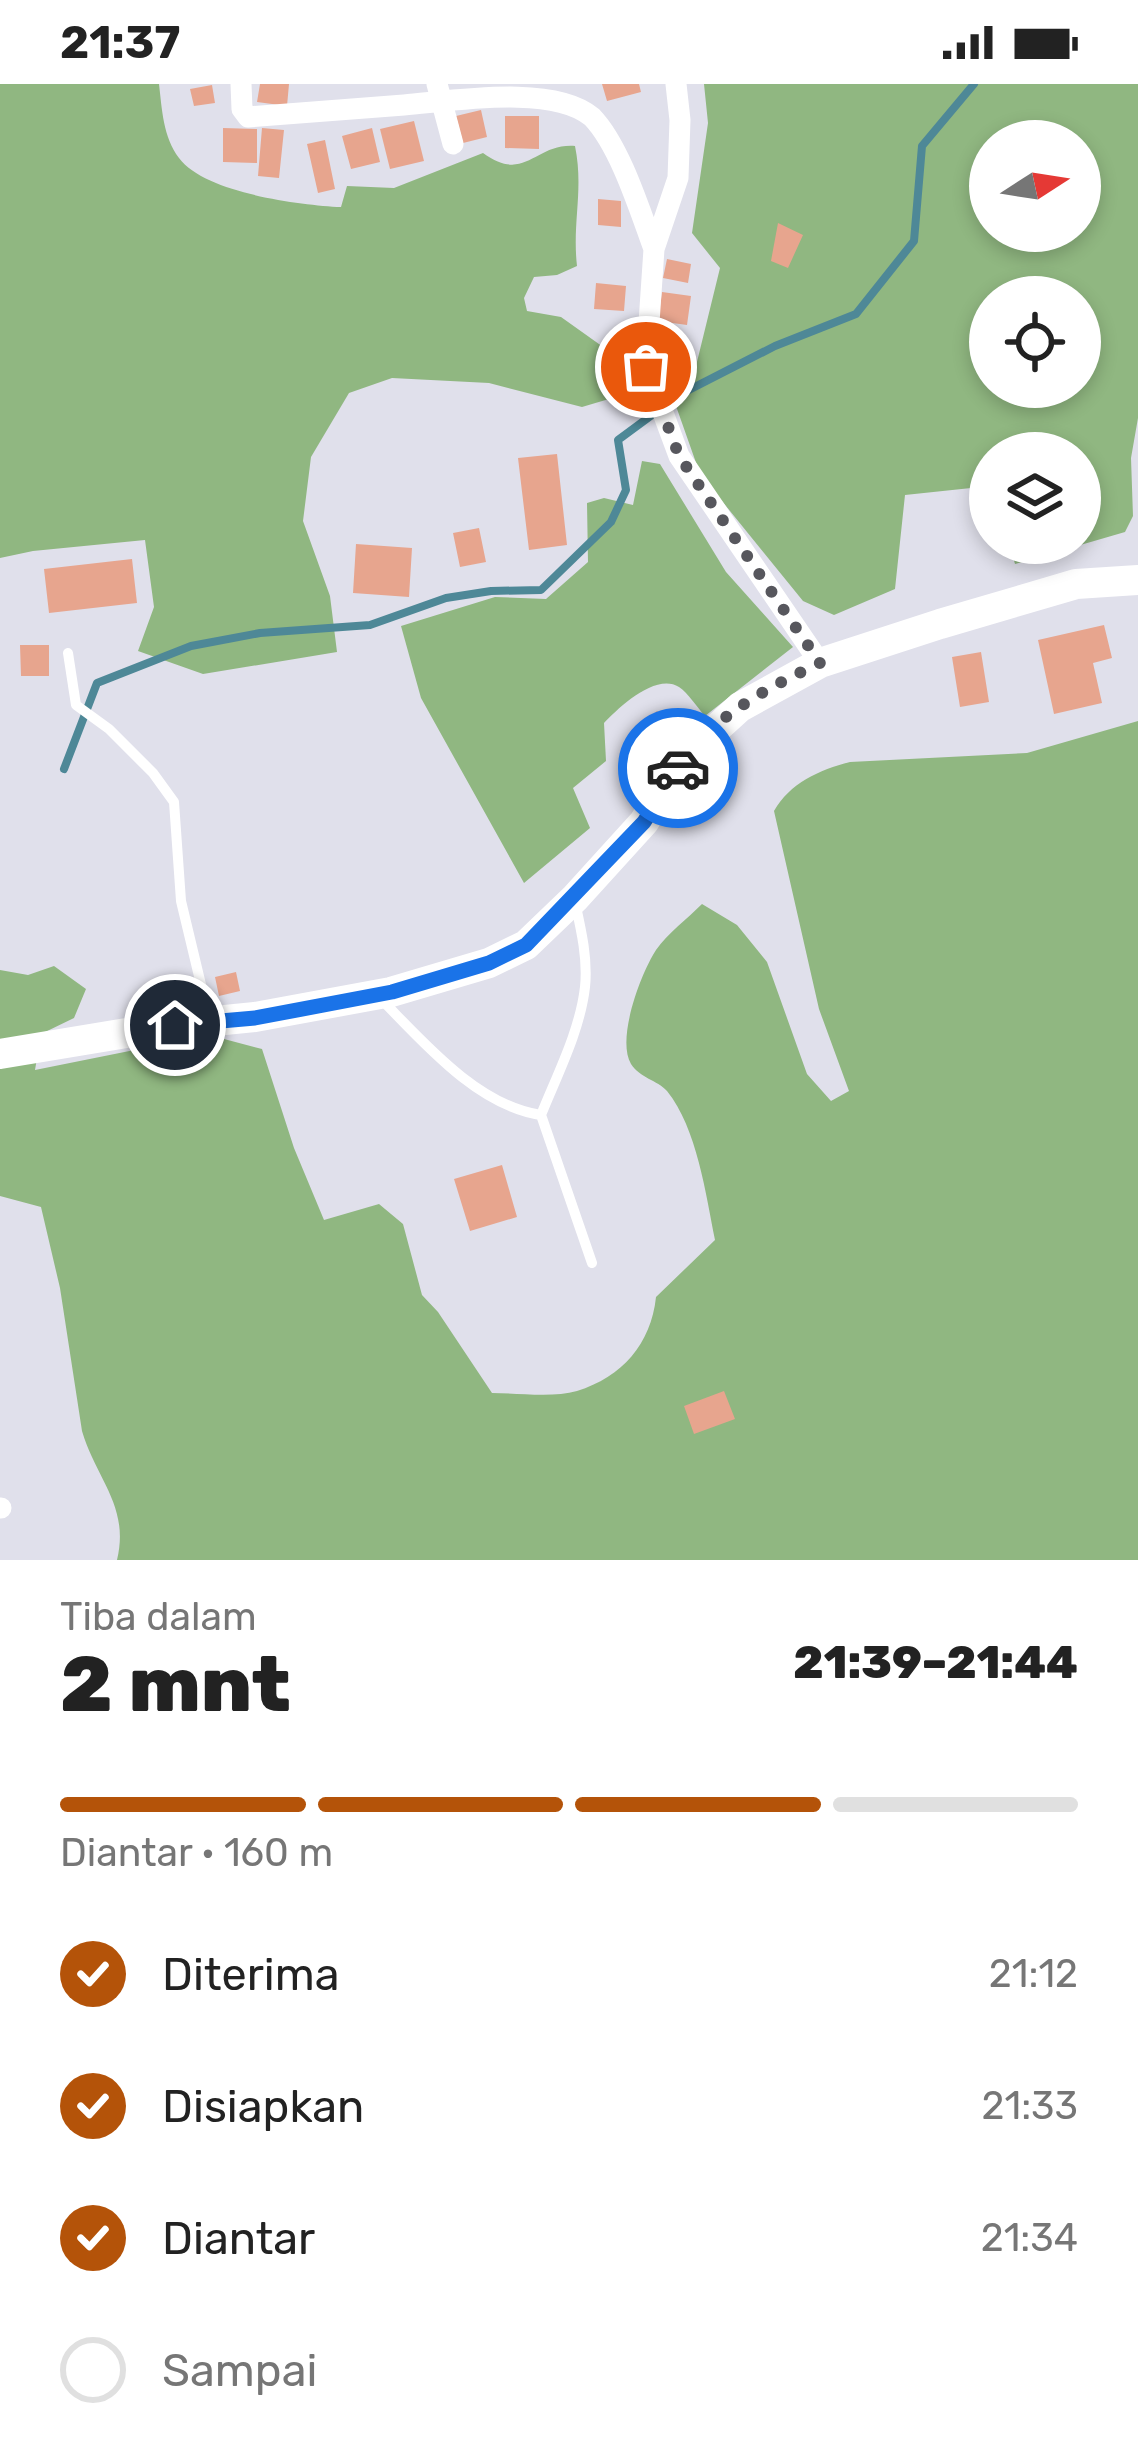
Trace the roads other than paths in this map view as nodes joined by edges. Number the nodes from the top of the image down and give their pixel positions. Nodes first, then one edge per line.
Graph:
1 (242, 84) edge
2 (676, 84) edge
3 (441, 93) edge
4 (453, 144) dead end
5 (654, 250) junction
6 (1138, 580) edge
7 (68, 653) dead end
8 (820, 663) junction
9 (574, 898) junction
10 (377, 994) junction
11 (209, 1022) junction
12 (0, 1054) edge
13 (541, 1115) junction
14 (592, 1263) dead end

1 - 3 street
2 - 5 street
3 - 4 street
3 - 5 street
5 - 8 street
6 - 8 main road
7 - 11 lane
8 - 9 main road
9 - 10 main road
9 - 13 lane
10 - 11 main road
10 - 13 lane
11 - 12 main road
13 - 14 lane

